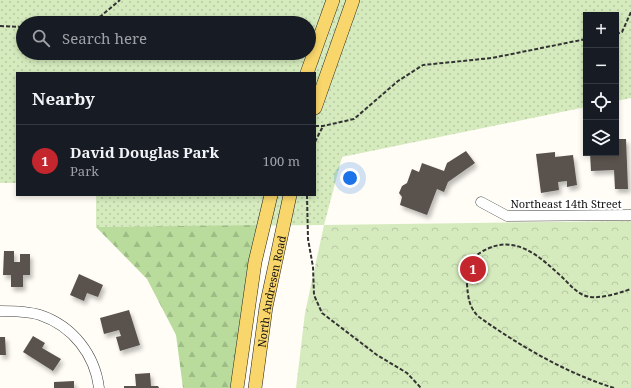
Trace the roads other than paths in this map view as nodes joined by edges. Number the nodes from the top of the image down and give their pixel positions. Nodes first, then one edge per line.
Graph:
1 (333, 0) edge
2 (352, 0) edge
3 (316, 48) edge
4 (312, 60) edge
5 (307, 72) edge
6 (316, 105) edge
7 (271, 196) edge
8 (290, 196) edge
9 (481, 202) dead end
10 (631, 215) edge
11 (0, 311) edge
12 (99, 388) edge
13 (236, 388) edge
14 (255, 388) edge

1 - 3 main road
2 - 6 main road
4 - 5 main road
7 - 13 main road, North Andresen Road
8 - 14 main road, North Andresen Road
9 - 10 street, Northeast 14th Street
11 - 12 street

